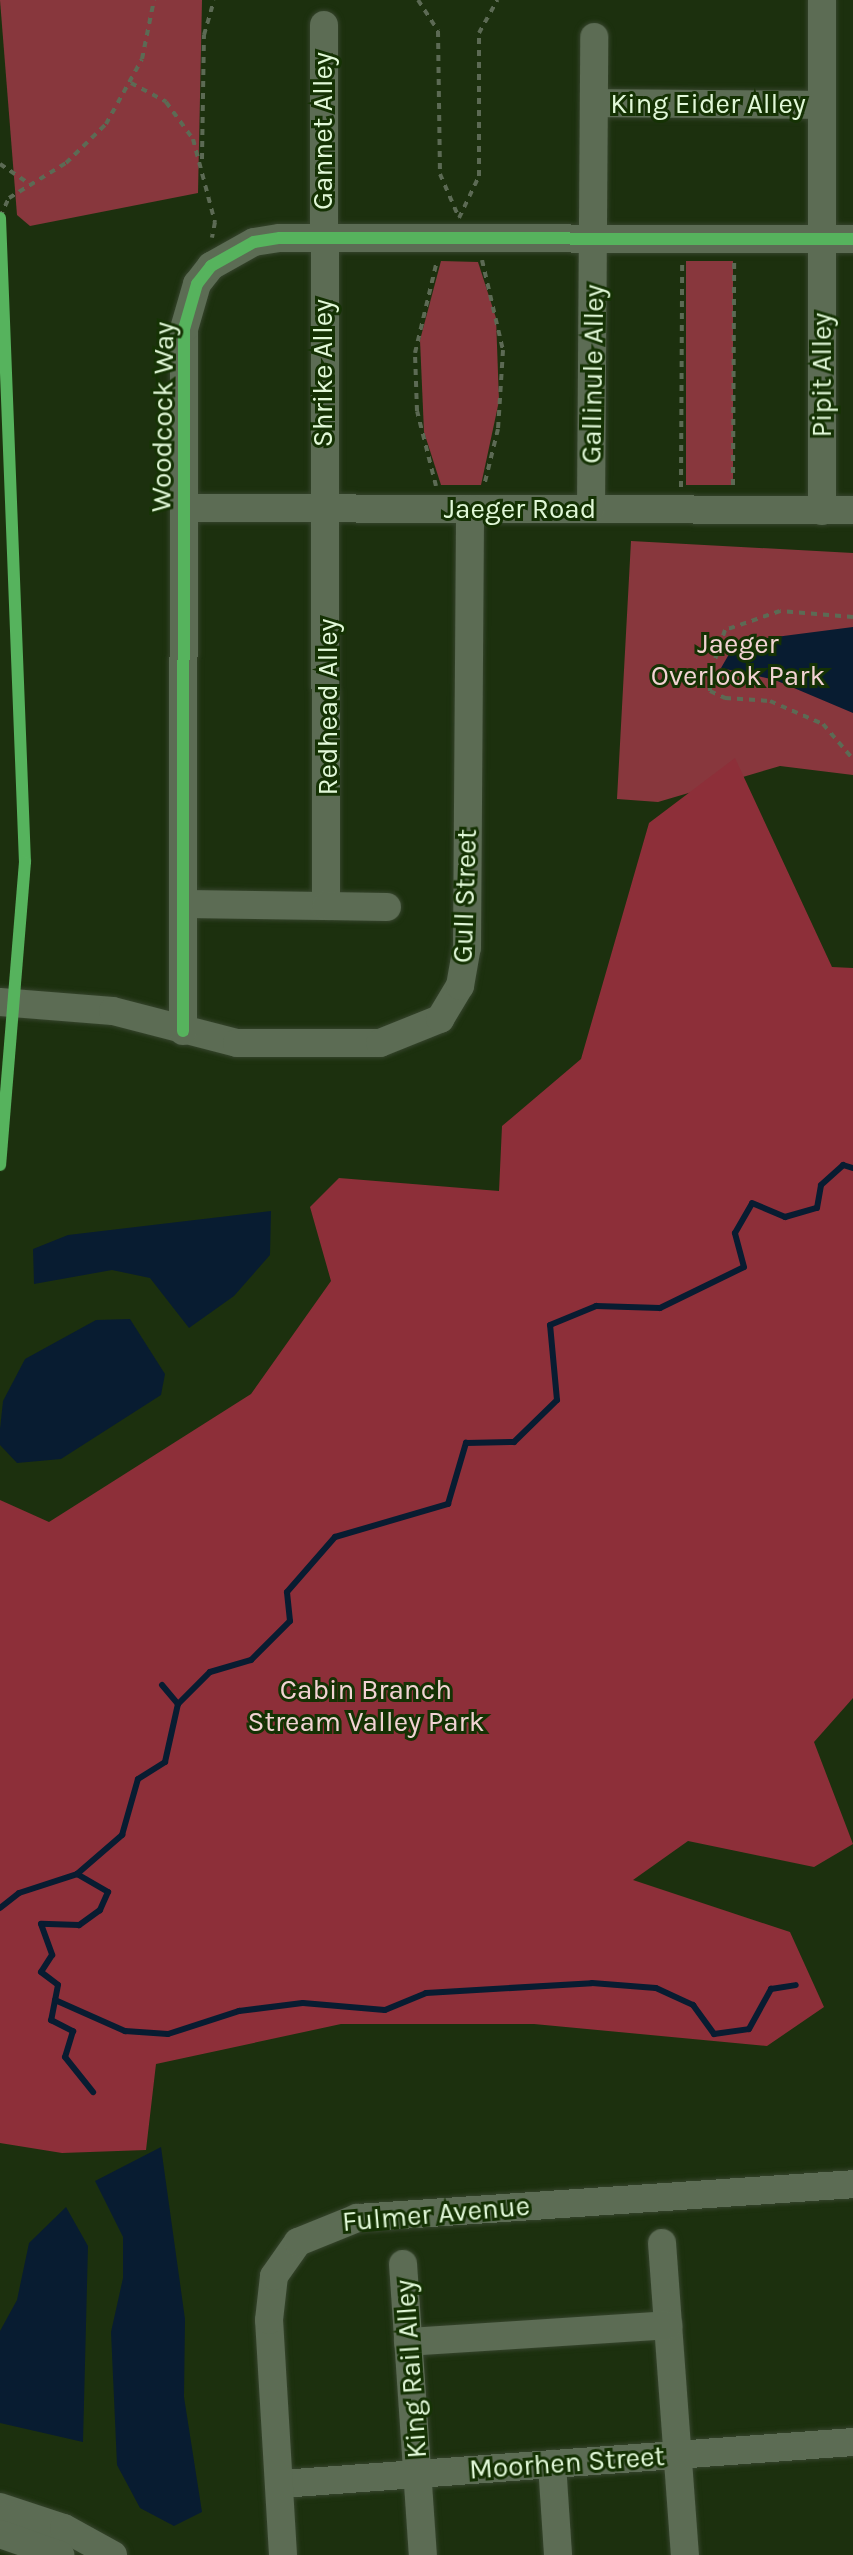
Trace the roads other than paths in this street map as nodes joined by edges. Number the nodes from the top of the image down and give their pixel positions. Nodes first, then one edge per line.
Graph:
1 (822, 0) edge
2 (324, 25) dead end
3 (594, 37) dead end
4 (595, 103) junction
5 (822, 105) junction
6 (322, 237) junction
7 (594, 238) junction
8 (823, 238) junction
9 (853, 239) edge
10 (477, 499) junction
11 (186, 508) junction
12 (324, 508) junction
13 (591, 509) junction
14 (853, 510) edge
15 (822, 511) junction
16 (184, 904) junction
17 (326, 906) junction
18 (387, 907) dead end
19 (0, 1002) edge
20 (183, 1031) junction
21 (853, 2184) edge
22 (662, 2243) dead end
23 (403, 2264) dead end
24 (668, 2325) junction
25 (408, 2342) junction
26 (853, 2442) edge
27 (678, 2455) junction
28 (552, 2464) junction
29 (418, 2474) junction
30 (281, 2484) junction
31 (0, 2507) edge
32 (0, 2534) edge
33 (60, 2555) edge
34 (113, 2555) edge
35 (283, 2555) edge
36 (423, 2555) edge
37 (558, 2555) edge
38 (685, 2555) edge

1 - 5 street, King Eider Alley
2 - 6 street, Gannet Alley
3 - 4 street, King Eider Alley
4 - 5 street, King Eider Alley
4 - 7 street, King Eider Alley
5 - 8 street, King Eider Alley
6 - 7 street, Woodcock Way
6 - 11 street, Woodcock Way
6 - 12 street, Shrike Alley
7 - 8 street, Woodcock Way
7 - 13 street, Gallinule Alley
8 - 9 street, Woodcock Way
8 - 15 street, Pipit Alley
10 - 12 street, Jaeger Road
10 - 13 street, Jaeger Road
10 - 20 street, Gull Street
11 - 12 street, Jaeger Road
11 - 16 street, Woodcock Way
12 - 17 street, Redhead Alley
13 - 15 street, Jaeger Road
14 - 15 street, Jaeger Road
16 - 17 street
16 - 20 street, Woodcock Way
17 - 18 street
19 - 20 street, Gull Street
21 - 30 street, Fulmer Avenue
22 - 24 street
23 - 25 street, King Rail Alley
24 - 25 street
24 - 27 street
25 - 29 street, King Rail Alley
26 - 27 street, Moorhen Street
27 - 28 street, Moorhen Street
27 - 38 street
28 - 29 street, Moorhen Street
28 - 37 street
29 - 30 street, Moorhen Street
29 - 36 street, King Rail Alley
30 - 35 street, Fulmer Avenue
31 - 34 street
32 - 33 street

